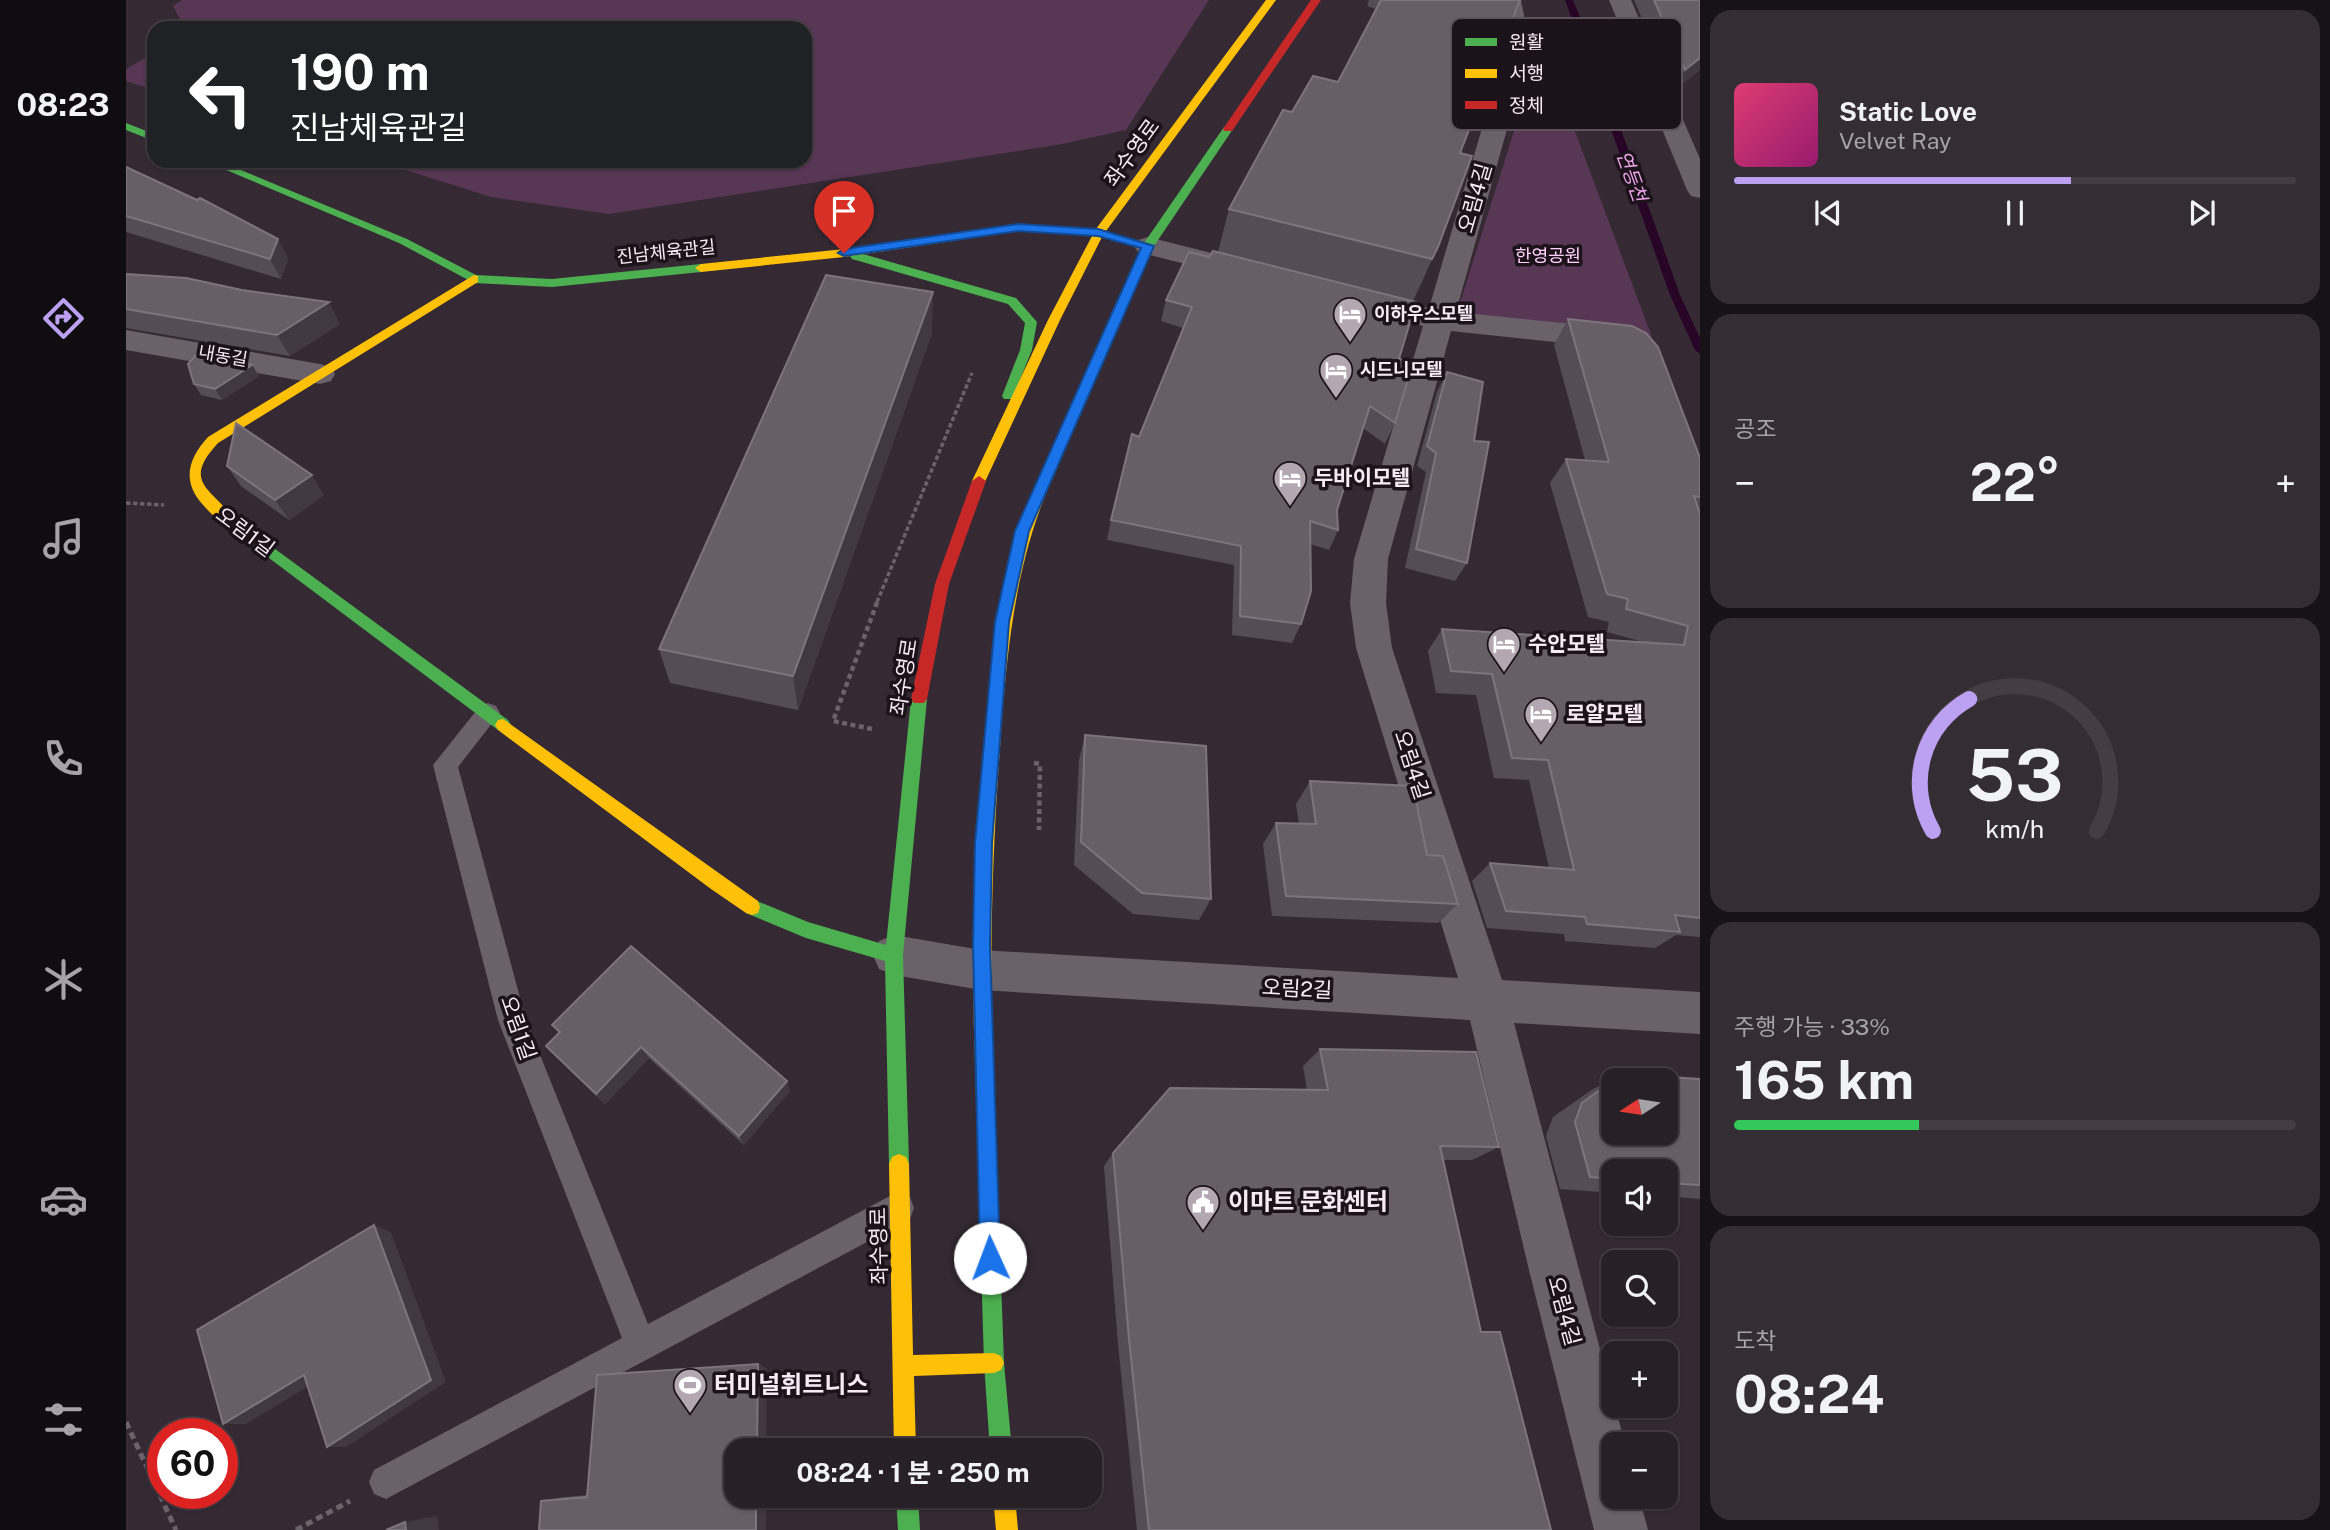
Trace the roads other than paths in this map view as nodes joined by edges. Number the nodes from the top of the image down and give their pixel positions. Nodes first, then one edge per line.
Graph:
1 (1271, 0) edge
2 (1315, 0) edge
3 (1510, 0) edge
4 (1620, 0) edge
5 (1513, 18) edge
6 (1628, 18) edge
7 (126, 126) edge
8 (1494, 130) edge
9 (1676, 130) edge
10 (147, 135) edge
11 (227, 168) edge
12 (1698, 180) edge
13 (1098, 233) junction
14 (1148, 246) junction
15 (844, 253) junction
16 (1267, 276) edge
17 (474, 279) junction
18 (1387, 307) edge
19 (1440, 320) junction
20 (126, 340) edge
21 (1638, 345) edge
22 (320, 374) junction
23 (972, 496) junction
24 (488, 713) junction
25 (894, 955) junction
26 (981, 970) junction
27 (1487, 1000) junction
28 (1700, 1013) edge
29 (899, 1208) junction
30 (641, 1346) junction
31 (994, 1363) junction
32 (902, 1366) junction
33 (905, 1438) edge
34 (1000, 1438) edge
35 (386, 1482) road end
36 (908, 1508) edge
37 (1005, 1508) edge
38 (909, 1530) edge
39 (1007, 1530) edge
40 (1621, 1530) edge

1 - 13 main road, 좌수영로
2 - 14 main road
3 - 5 street, 오림4길
4 - 6 street
7 - 10 main road
8 - 19 street, 오림4길
9 - 12 street
11 - 17 main road, 진남체육관길
13 - 14 main road, 진남체육관길
13 - 15 main road, 진남체육관길
13 - 23 main road, 좌수영로
14 - 16 street
14 - 26 main road
15 - 17 main road, 진남체육관길
15 - 23 main road
17 - 22 main road, 오림1길
18 - 19 street
19 - 21 street
19 - 27 street, 오림4길
20 - 22 street, 내동길
22 - 24 main road, 오림1길
23 - 25 main road, 좌수영로
24 - 25 main road, 오림1길
24 - 30 lane, 오림1길
25 - 26 street, 오림2길
25 - 29 main road, 좌수영로
26 - 27 street, 오림2길
26 - 31 main road
27 - 28 street, 오림2길
27 - 40 street, 오림4길
29 - 30 lane
29 - 32 main road, 좌수영로
30 - 35 lane
31 - 32 main road
31 - 34 main road
32 - 33 main road, 좌수영로
36 - 38 main road
37 - 39 main road

